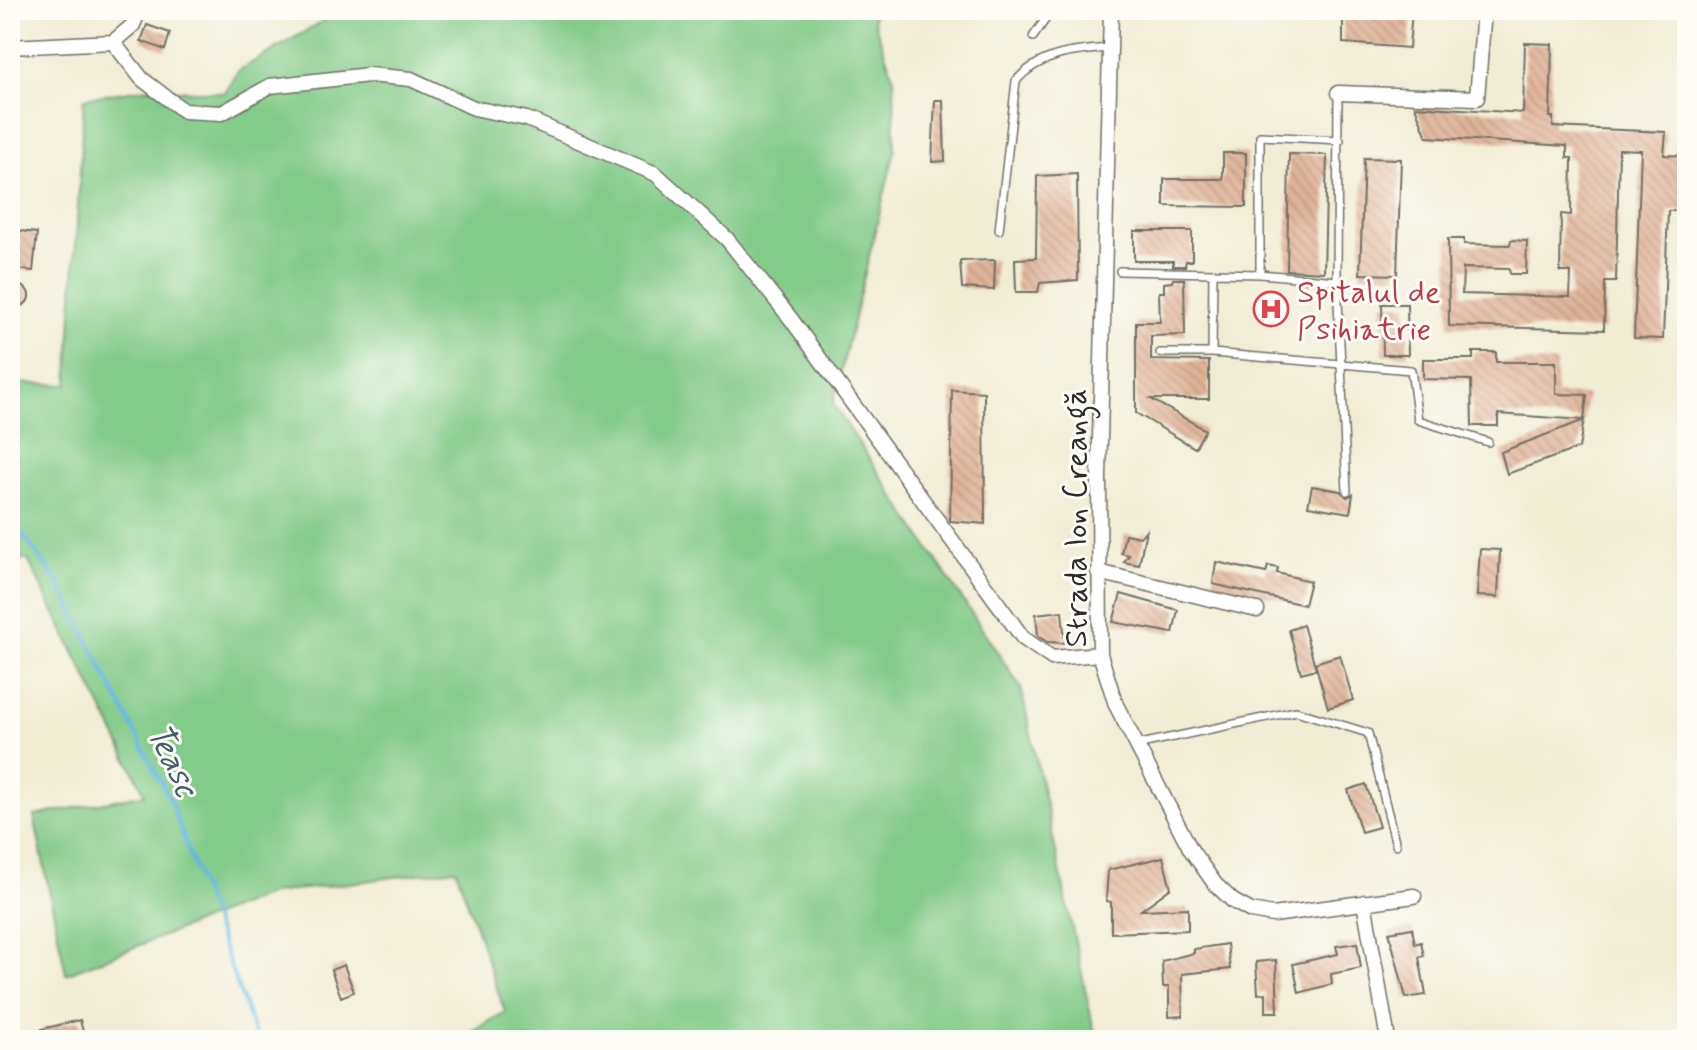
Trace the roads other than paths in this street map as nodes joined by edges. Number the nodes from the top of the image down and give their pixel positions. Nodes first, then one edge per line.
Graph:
1 (139, 10) edge
2 (1052, 10) edge
3 (1111, 10) edge
4 (1484, 10) edge
5 (1033, 37) dead end
6 (113, 42) junction
7 (10, 47) edge
8 (1110, 48) junction
9 (1338, 93) joint
10 (1340, 140) junction
11 (999, 230) dead end
12 (14, 233) dead end
13 (10, 255) edge
14 (1120, 271) dead end
15 (1213, 274) junction
16 (1260, 274) junction
17 (1337, 281) junction
18 (1160, 353) dead end
19 (1212, 353) junction
20 (1342, 363) junction
21 (1488, 442) dead end
22 (1347, 491) dead end
23 (1098, 572) junction
24 (1257, 610) dead end
25 (1100, 654) junction
26 (1136, 745) junction
27 (1396, 845) dead end
28 (1414, 896) dead end
29 (1364, 902) junction
30 (1388, 1040) edge

1 - 6 street
2 - 5 lane
3 - 8 street, Strada Ion Creangă
4 - 9 street
6 - 7 street
6 - 25 street
8 - 11 lane
8 - 23 street, Strada Ion Creangă
9 - 10 lane
10 - 16 lane
10 - 17 lane
12 - 13 lane
14 - 15 lane
15 - 16 lane
15 - 19 lane
16 - 17 lane
17 - 20 lane
18 - 19 lane
19 - 20 lane
20 - 21 lane
20 - 22 lane
23 - 24 street
23 - 25 street, Strada Ion Creangă
25 - 26 street, Strada Ion Creangă
26 - 27 lane
26 - 29 street, Strada Ion Creangă
28 - 29 street, Strada Ion Creangă
29 - 30 street

